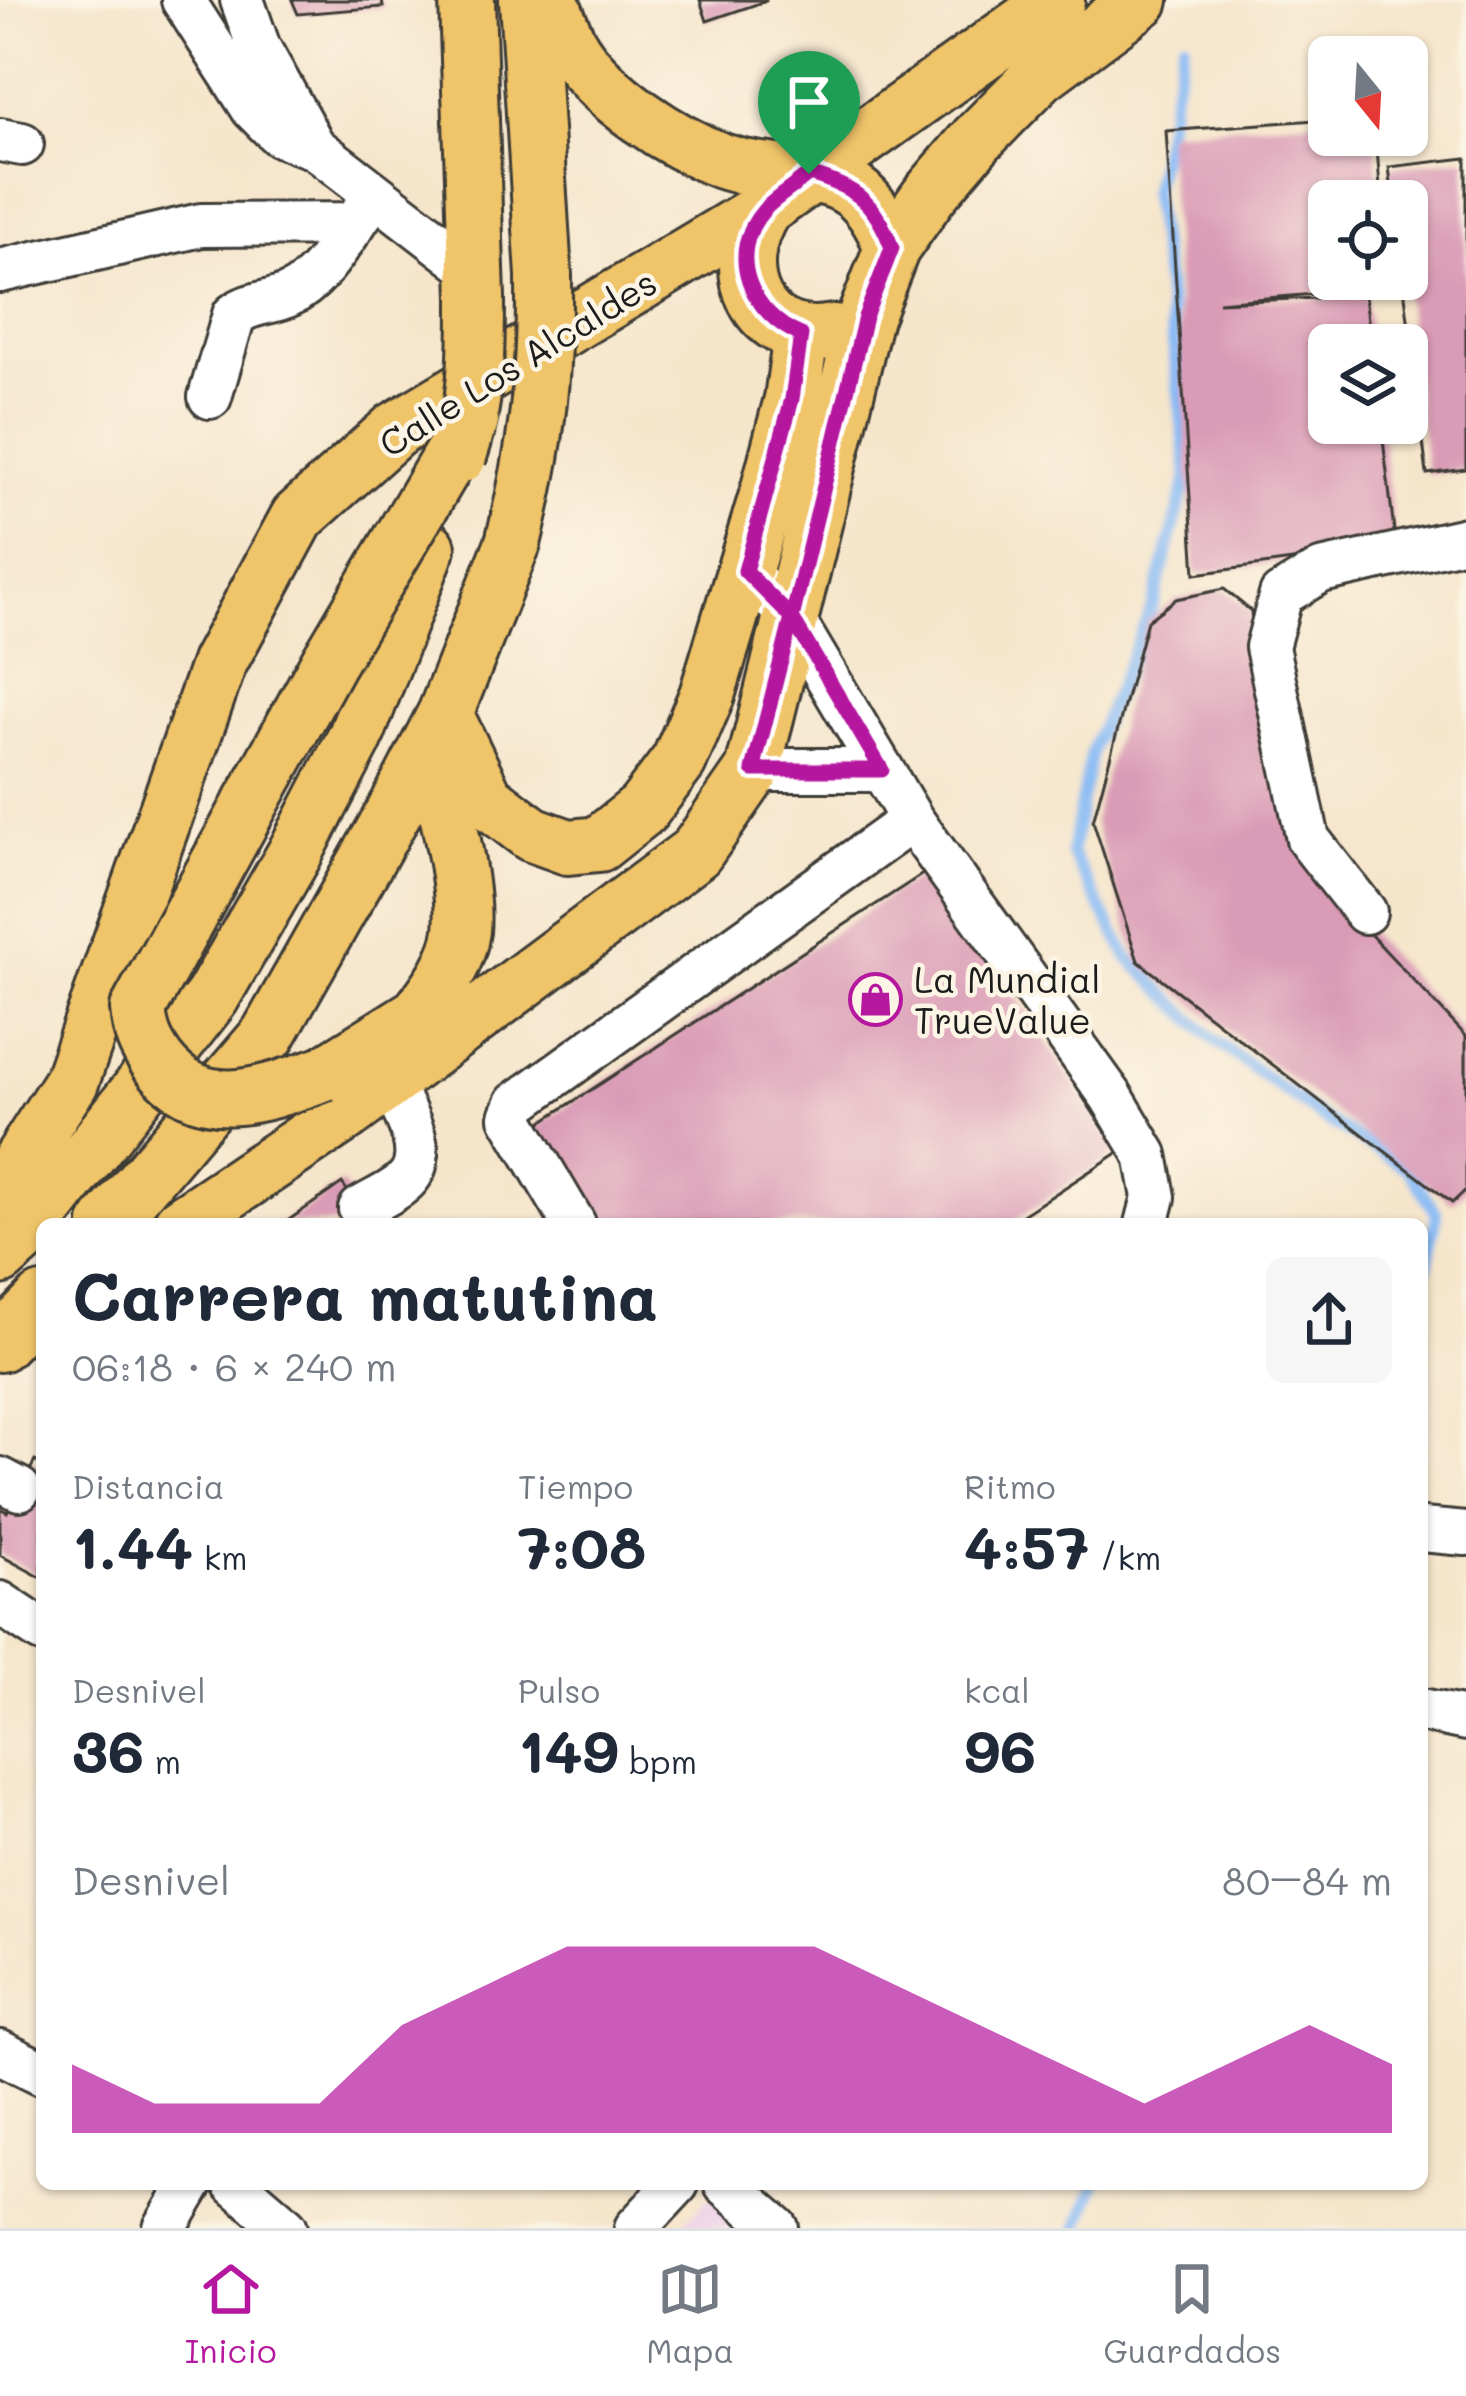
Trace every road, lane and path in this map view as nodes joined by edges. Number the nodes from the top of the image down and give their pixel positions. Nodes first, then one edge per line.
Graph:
1 (183, 0) edge
2 (242, 0) edge
3 (467, 0) edge
4 (527, 0) edge
5 (550, 0) edge
6 (1057, 0) edge
7 (1141, 0) edge
8 (314, 147) junction
9 (809, 174) junction
10 (764, 209) junction
11 (364, 210) junction
12 (892, 248) junction
13 (0, 271) edge
14 (476, 285) junction
15 (865, 317) junction
16 (801, 335) junction
17 (210, 397) dead end
18 (471, 421) junction
19 (1466, 539) edge
20 (745, 571) junction
21 (789, 629) junction
22 (438, 728) junction
23 (753, 770) junction
24 (882, 770) junction
25 (912, 820) junction
26 (1365, 912) dead end
27 (418, 1015) junction
28 (389, 1081) junction
29 (0, 1192) edge
30 (360, 1209) dead end
31 (39, 1218) edge
32 (112, 1218) edge
33 (192, 1218) edge
34 (570, 1218) edge
35 (1149, 1218) edge
36 (36, 1221) edge
37 (0, 1257) edge
38 (1428, 1531) edge
39 (1466, 1534) edge
40 (0, 1603) edge
41 (36, 1627) edge
42 (1428, 1711) edge
43 (1466, 1719) edge
44 (0, 2052) edge
45 (36, 2070) edge
46 (188, 2190) edge
47 (242, 2190) edge
48 (671, 2190) edge
49 (733, 2190) edge
50 (166, 2228) edge
51 (286, 2228) edge
52 (636, 2228) edge
53 (777, 2228) edge

1 - 8 street
2 - 8 street
3 - 14 main road
4 - 22 main road, bridge
5 - 9 main road
6 - 9 main road, Calle Los Alcaldes
7 - 12 main road
8 - 11 street
9 - 10 main road, Calle Los Alcaldes
9 - 12 main road
10 - 16 main road
10 - 29 main road, Calle Los Alcaldes
11 - 13 street
11 - 14 street
11 - 17 street
12 - 15 main road
14 - 18 main road, bridge
15 - 16 main road
15 - 21 main road
16 - 20 main road
18 - 27 main road, bridge
18 - 31 main road, bridge
19 - 26 street
20 - 21 street
20 - 22 main road
21 - 23 main road
21 - 24 street
21 - 27 main road
22 - 27 main road
22 - 32 main road
23 - 24 street
23 - 28 main road
24 - 25 street
25 - 34 street
25 - 35 street
28 - 30 street
28 - 33 main road
36 - 37 main road, bridge
38 - 39 street
40 - 41 street
42 - 43 street
44 - 45 street
46 - 50 street
47 - 51 street
48 - 52 street
49 - 53 street

